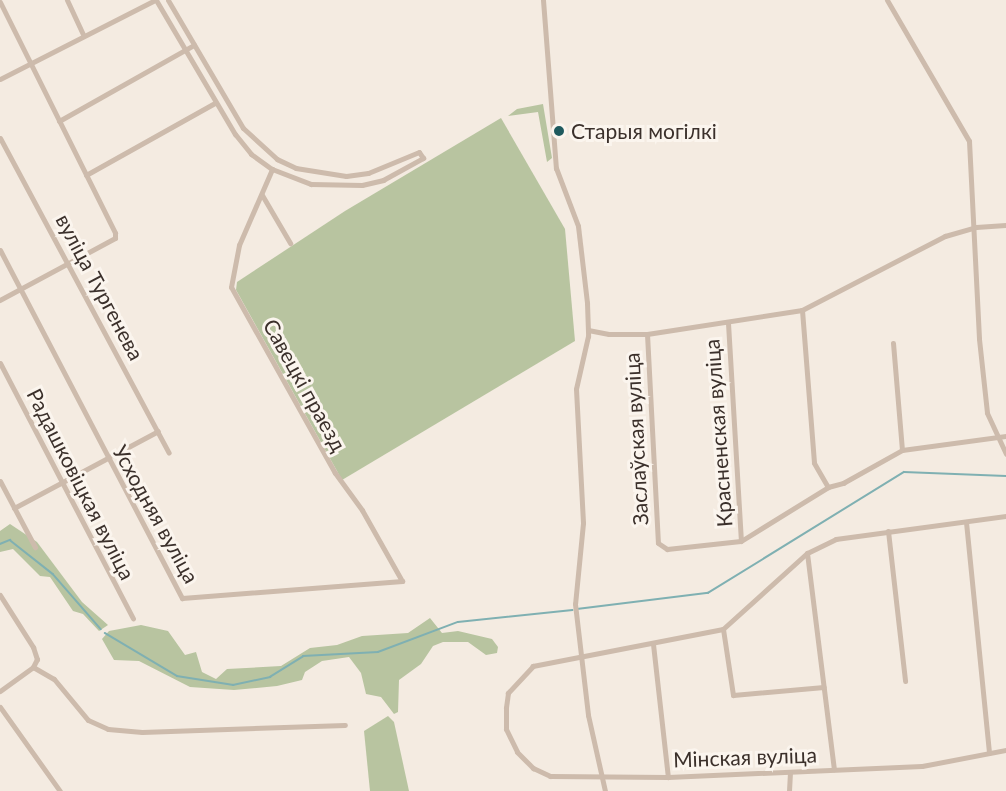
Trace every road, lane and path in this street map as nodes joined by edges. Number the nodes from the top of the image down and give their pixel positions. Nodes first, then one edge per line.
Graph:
1 (67, 0) edge
2 (155, 0) edge
3 (168, 0) edge
4 (543, 0) edge
5 (887, 0) edge
6 (0, 2) edge
7 (83, 34) junction
8 (194, 45) junction
9 (185, 50) junction
10 (30, 64) junction
11 (0, 79) edge
12 (215, 103) junction
13 (59, 121) junction
14 (0, 138) edge
15 (272, 169) junction
16 (86, 175) junction
17 (262, 195) junction
18 (1006, 225) edge
19 (976, 226) junction
20 (290, 243) dead end
21 (0, 250) edge
22 (68, 264) junction
23 (21, 288) junction
24 (0, 300) edge
25 (802, 310) junction
26 (728, 323) junction
27 (588, 330) junction
28 (647, 334) junction
29 (893, 343) dead end
30 (0, 363) edge
31 (158, 431) junction
32 (998, 436) junction
33 (1006, 436) edge
34 (902, 450) junction
35 (169, 453) dead end
36 (1006, 454) edge
37 (106, 459) junction
38 (0, 481) edge
39 (61, 484) junction
40 (828, 487) junction
41 (14, 508) junction
42 (1006, 516) edge
43 (966, 522) junction
44 (888, 531) junction
45 (741, 541) junction
46 (658, 543) joint
47 (35, 547) dead end
48 (807, 553) junction
49 (402, 581) joint
50 (0, 595) edge
51 (133, 619) dead end
52 (723, 629) junction
53 (653, 644) junction
54 (580, 656) junction
55 (33, 667) junction
56 (905, 681) dead end
57 (824, 687) junction
58 (0, 691) edge
59 (0, 707) edge
60 (345, 725) dead end
61 (1006, 750) edge
62 (989, 753) junction
63 (834, 769) junction
64 (790, 771) junction
65 (599, 776) junction
66 (668, 777) junction
67 (60, 791) edge
68 (605, 791) edge
69 (789, 791) edge

1 - 7 street
2 - 7 street
2 - 9 street
3 - 8 street
4 - 27 street
5 - 19 street
6 - 10 street
7 - 10 street
8 - 9 street
8 - 15 street
9 - 12 street
9 - 13 street
10 - 11 street
10 - 13 street
12 - 15 street
12 - 16 street
13 - 16 street
14 - 22 street, вуліца Тургенева
15 - 17 street, Савецкі праезд
16 - 22 street
17 - 20 street
17 - 49 street, Савецкі праезд
18 - 19 street, Заслаўская вуліца
19 - 25 street, Заслаўская вуліца
19 - 32 street
21 - 23 street, Усходняя вуліца
22 - 23 street
22 - 31 street, вуліца Тургенева
23 - 24 street
23 - 37 street, Усходняя вуліца
25 - 26 street, Заслаўская вуліца
25 - 40 street
26 - 28 street, Заслаўская вуліца
26 - 45 street, Красненская вуліца
27 - 28 street, Заслаўская вуліца
27 - 54 street
28 - 46 street, Заслаўская вуліца
29 - 34 street
30 - 39 street, Радашковіцкая вуліца
31 - 35 street, вуліца Тургенева
31 - 37 street
32 - 33 street, Красненская вуліца
32 - 34 street, Красненская вуліца
32 - 36 street
34 - 40 street, Красненская вуліца
37 - 39 street
37 - 49 street, Усходняя вуліца
38 - 41 street
39 - 41 street
39 - 51 street, Радашковіцкая вуліца
40 - 45 street, Красненская вуліца
41 - 47 street
42 - 43 street
43 - 44 street
43 - 62 street
44 - 48 street
44 - 56 street
45 - 46 street, Красненская вуліца
48 - 52 street
48 - 57 street
50 - 55 street
52 - 53 street
52 - 57 street
53 - 54 street
53 - 66 street
54 - 65 street
54 - 65 street, Мінская вуліца
55 - 58 street
55 - 60 street
57 - 63 street
59 - 67 street
61 - 62 street, Мінская вуліца
62 - 63 street, Мінская вуліца
63 - 64 street, Мінская вуліца
64 - 66 street, Мінская вуліца
64 - 69 street
65 - 66 street, Мінская вуліца
65 - 68 street

